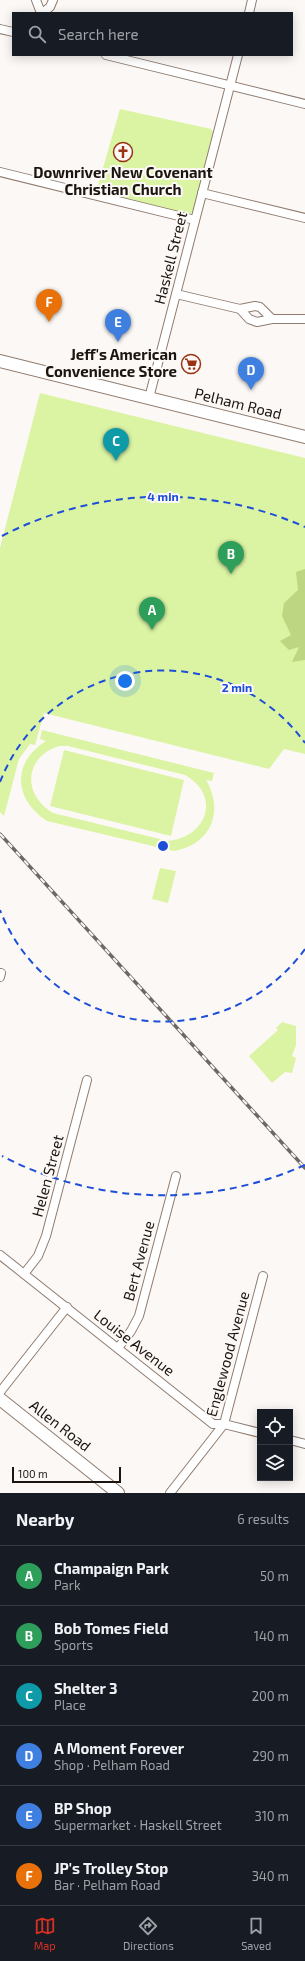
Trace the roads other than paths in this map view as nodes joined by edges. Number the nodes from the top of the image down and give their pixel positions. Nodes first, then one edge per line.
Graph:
1 (36, 0) edge
2 (53, 0) edge
3 (252, 0) edge
4 (41, 12) edge
5 (42, 12) edge
6 (248, 12) edge
7 (0, 29) edge
8 (12, 32) edge
9 (114, 56) edge
10 (238, 56) edge
11 (136, 59) edge
12 (230, 86) junction
13 (305, 104) edge
14 (0, 172) edge
15 (202, 193) junction
16 (305, 218) edge
17 (195, 220) junction
18 (176, 294) junction
19 (240, 309) junction
20 (272, 318) junction
21 (305, 319) edge
22 (0, 361) edge
23 (149, 398) junction
24 (305, 437) edge
25 (87, 1080) dead end
26 (176, 1176) dead end
27 (0, 1255) edge
28 (24, 1274) junction
29 (263, 1276) dead end
30 (67, 1308) junction
31 (118, 1348) junction
32 (0, 1392) edge
33 (0, 1399) edge
34 (224, 1424) junction
35 (257, 1432) edge
36 (293, 1441) edge
37 (305, 1444) edge
38 (118, 1493) edge
39 (170, 1493) edge

1 - 4 street
2 - 5 street
3 - 6 street
7 - 8 street
9 - 11 street
10 - 12 street, Haskell Street
11 - 12 street
12 - 13 street
12 - 15 street, Haskell Street
14 - 17 street
15 - 16 street
15 - 17 street, Haskell Street
17 - 18 street, Haskell Street
18 - 19 street
18 - 23 street, Haskell Street
19 - 20 street
19 - 20 street
20 - 21 street
22 - 23 main road, Pelham Road
23 - 24 main road, Pelham Road
25 - 28 street, Helen Street
26 - 31 street, Bert Avenue
27 - 28 street, Louise Avenue
28 - 30 street, Louise Avenue
29 - 34 street, Englewood Avenue
30 - 31 street, Louise Avenue
30 - 32 street
31 - 34 street, Louise Avenue
33 - 38 main road, Allen Road
34 - 35 street, Louise Avenue
34 - 39 street, Englewood Avenue
36 - 37 street

